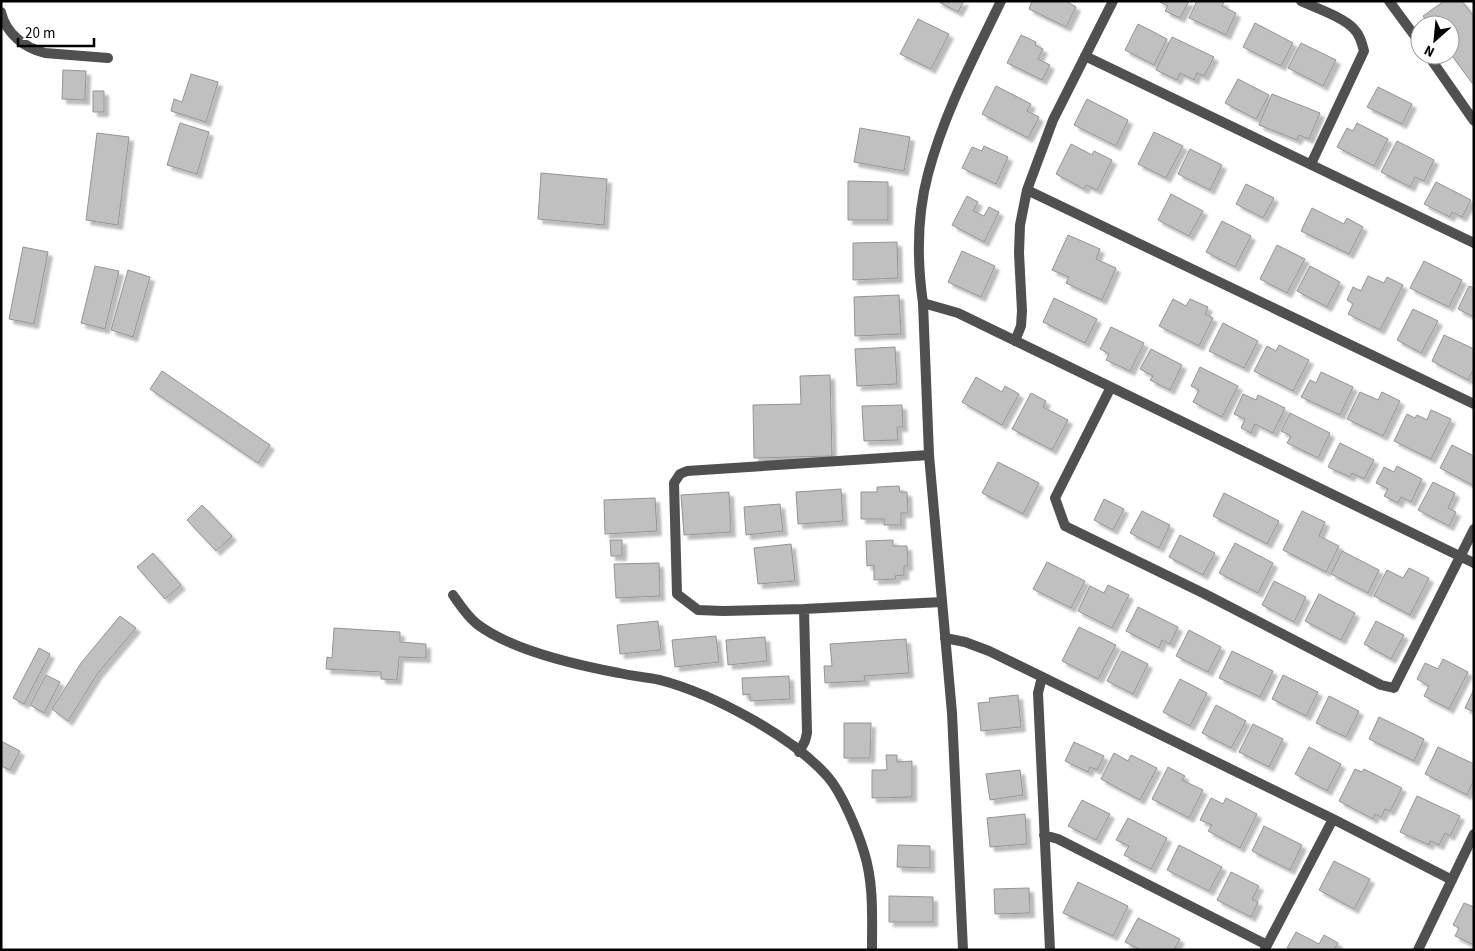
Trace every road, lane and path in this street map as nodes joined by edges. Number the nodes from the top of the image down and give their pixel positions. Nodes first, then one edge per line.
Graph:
1 (1001, 1) edge
2 (1113, 1) edge
3 (1301, 1) edge
4 (1389, 1) edge
5 (1, 12) edge
6 (1410, 30) edge
7 (1085, 56) junction
8 (108, 58) dead end
9 (1435, 65) edge
10 (1474, 121) edge
11 (1311, 164) junction
12 (1028, 190) junction
13 (1474, 243) edge
14 (923, 303) junction
15 (1015, 341) junction
16 (1111, 387) junction
17 (1474, 404) edge
18 (929, 455) junction
19 (1474, 529) edge
20 (1460, 556) junction
21 (1474, 563) edge
22 (453, 595) dead end
23 (942, 602) junction
24 (804, 609) junction
25 (945, 638) junction
26 (1042, 677) junction
27 (799, 752) junction
28 (1333, 819) junction
29 (1474, 834) edge
30 (1044, 835) junction
31 (1452, 880) junction
32 (1266, 947) edge
33 (872, 950) edge
34 (963, 950) edge
35 (1050, 950) edge
36 (1418, 950) edge

1 - 14 street
2 - 7 street
3 - 11 street
4 - 6 street
5 - 8 street
7 - 11 street
7 - 12 street
9 - 10 street
11 - 13 street
12 - 15 street
12 - 17 street
14 - 15 street
14 - 18 street
15 - 16 street
16 - 20 street
16 - 20 street
18 - 23 street
18 - 24 street
19 - 20 street
20 - 21 street
22 - 27 street
23 - 24 street
23 - 25 street
24 - 27 street
25 - 26 street
25 - 34 street
26 - 28 street
26 - 30 street
27 - 33 street
28 - 31 street
28 - 32 street
29 - 31 street
30 - 32 street
30 - 35 street
31 - 36 street

